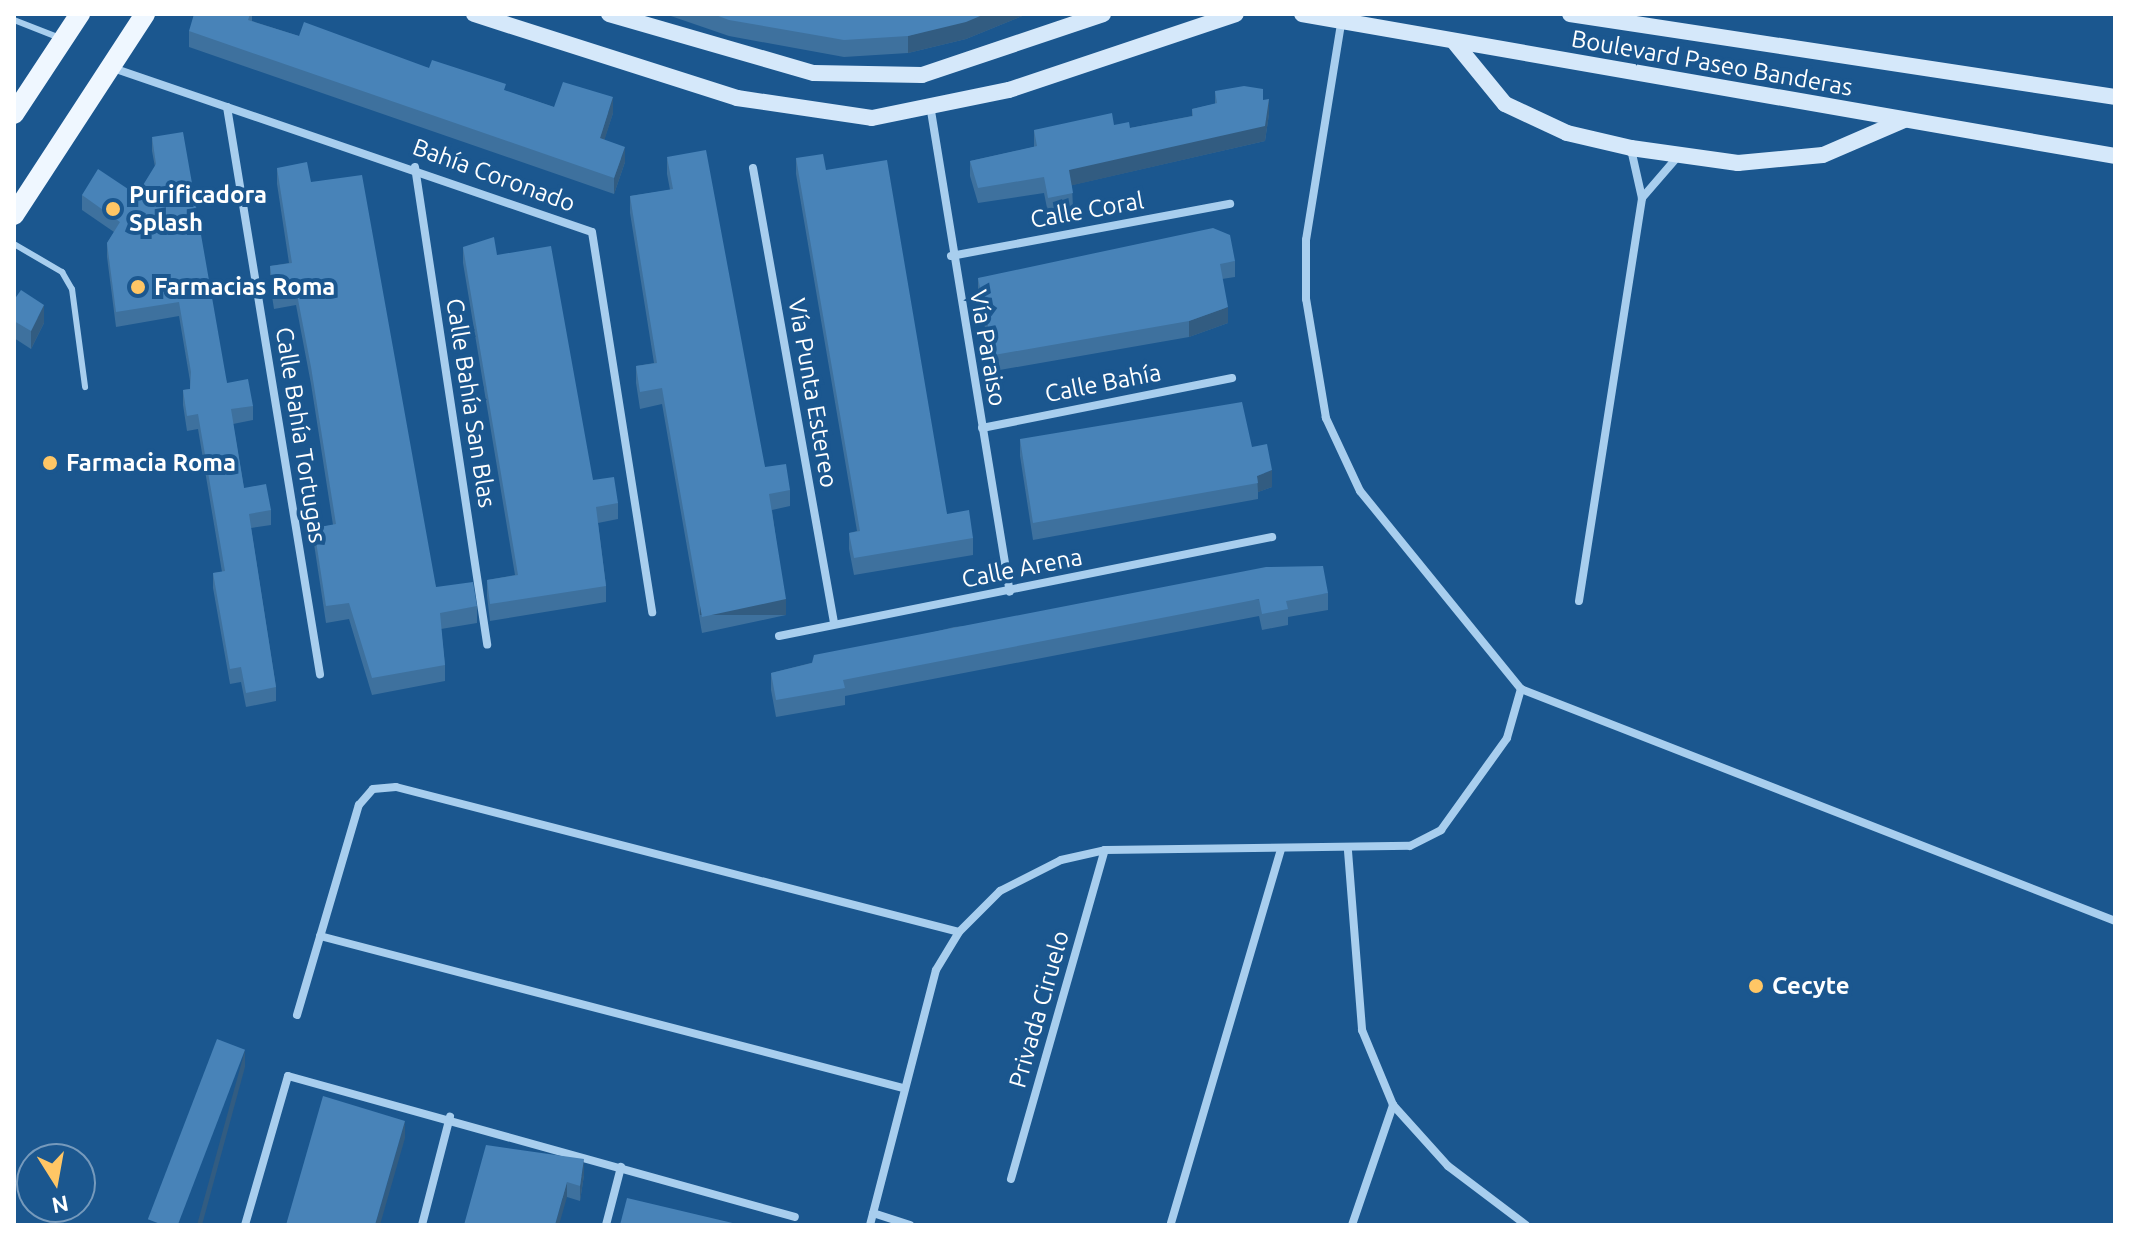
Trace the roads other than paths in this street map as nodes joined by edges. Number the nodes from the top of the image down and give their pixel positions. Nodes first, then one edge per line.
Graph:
1 (80, 14) edge
2 (145, 14) edge
3 (474, 14) edge
4 (609, 14) edge
5 (1103, 14) edge
6 (1236, 14) edge
7 (1302, 14) edge
8 (1570, 14) edge
9 (1342, 19) edge
10 (14, 20) edge
11 (63, 40) junction
12 (1455, 43) junction
13 (108, 67) junction
14 (2115, 97) edge
15 (227, 107) junction
16 (931, 111) junction
17 (14, 114) edge
18 (1904, 120) junction
19 (1631, 148) junction
20 (1680, 154) junction
21 (2115, 156) edge
22 (415, 167) junction
23 (753, 168) dead end
24 (1642, 198) junction
25 (1230, 204) dead end
26 (14, 215) edge
27 (14, 244) edge
28 (951, 256) junction
29 (1232, 378) dead end
30 (85, 387) dead end
31 (982, 428) junction
32 (1272, 537) dead end
33 (1010, 592) junction
34 (1579, 601) dead end
35 (652, 612) dead end
36 (834, 624) junction
37 (779, 636) dead end
38 (487, 645) dead end
39 (320, 674) dead end
40 (1521, 689) junction
41 (1105, 850) junction
42 (1281, 850) junction
43 (1348, 851) junction
44 (2115, 921) edge
45 (959, 932) junction
46 (320, 936) junction
47 (297, 1015) dead end
48 (903, 1088) junction
49 (1393, 1105) junction
50 (450, 1117) junction
51 (621, 1167) junction
52 (1011, 1179) dead end
53 (873, 1213) junction
54 (795, 1217) dead end
55 (1171, 1223) edge
56 (245, 1225) edge
57 (422, 1225) edge
58 (606, 1225) edge
59 (870, 1225) edge
60 (910, 1225) edge
61 (1352, 1225) edge
62 (1526, 1225) edge

1 - 11 main road
2 - 13 main road
3 - 16 main road
4 - 5 main road
6 - 16 main road
7 - 9 main road, Boulevard Paseo Banderas
8 - 14 main road, Boulevard Paseo Banderas
9 - 12 main road, Boulevard Paseo Banderas
9 - 40 street
10 - 11 lane
11 - 17 main road
12 - 18 main road, Boulevard Paseo Banderas
12 - 19 main road
13 - 15 street, Bahía Coronado
13 - 26 main road
15 - 22 street, Bahía Coronado
15 - 39 street, Calle Bahía Tortugas
16 - 28 street, Vía Paraiso
18 - 20 main road
18 - 21 main road, Boulevard Paseo Banderas
19 - 20 main road
19 - 24 street
20 - 24 street
22 - 35 street, Bahía Coronado
22 - 38 street, Calle Bahía San Blas
23 - 36 street, Vía Punta Estereo
24 - 34 street
25 - 28 street, Calle Coral
27 - 30 lane
28 - 31 street, Vía Paraiso
29 - 31 street, Calle Bahía
31 - 33 street, Vía Paraiso
32 - 33 street, Calle Arena
33 - 36 street, Calle Arena
36 - 37 street, Calle Arena
40 - 43 street
40 - 44 street
41 - 42 street
41 - 45 street
41 - 52 street, Privada Ciruelo
42 - 43 street
42 - 55 street
43 - 49 street
45 - 46 street
45 - 48 street
46 - 47 street
46 - 48 street
48 - 53 street
49 - 61 street
49 - 62 street
50 - 51 street
50 - 56 street
50 - 57 street
51 - 54 street
51 - 58 street
53 - 59 street
53 - 60 street

